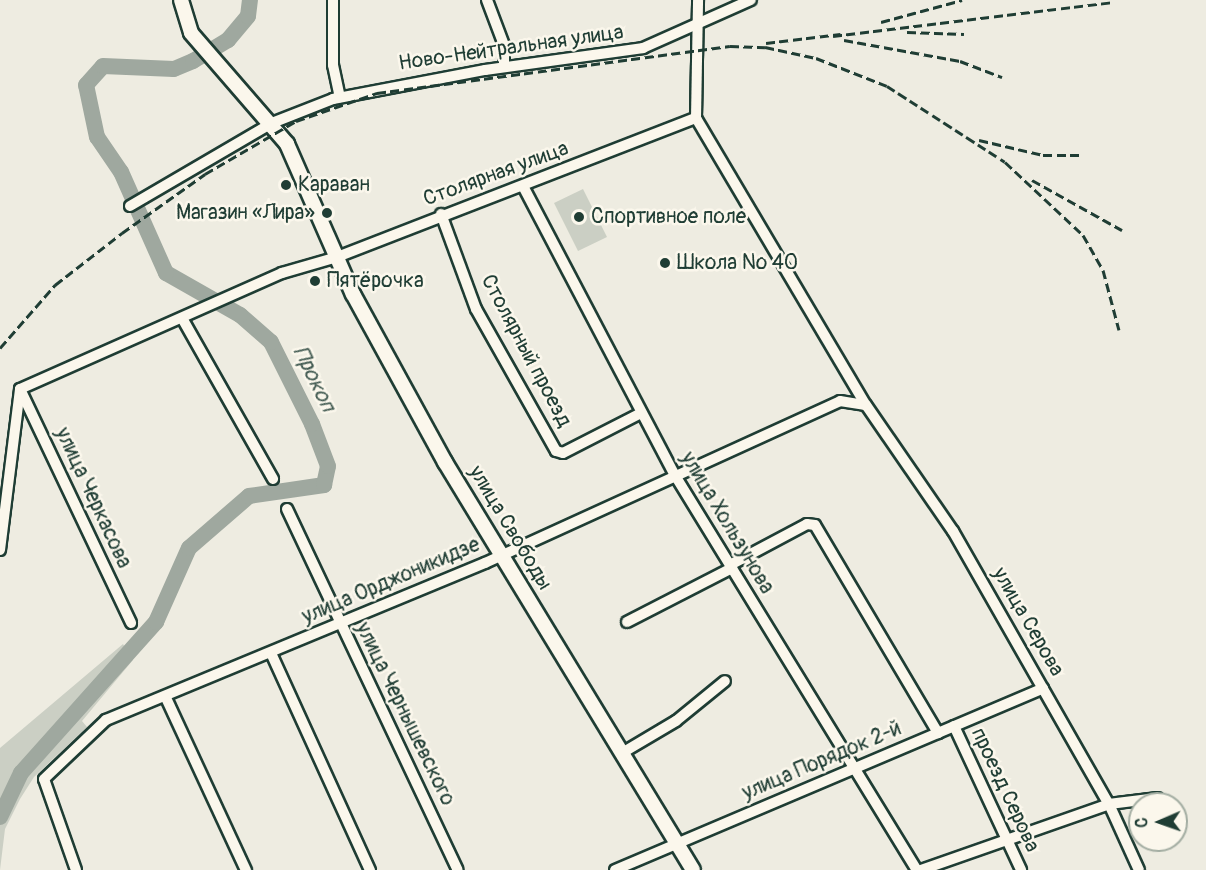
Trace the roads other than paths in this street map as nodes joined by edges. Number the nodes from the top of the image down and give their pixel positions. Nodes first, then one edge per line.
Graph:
1 (181, 0) edge
2 (333, 0) edge
3 (487, 0) edge
4 (698, 0) edge
5 (751, 0) edge
6 (696, 26) junction
7 (504, 67) junction
8 (340, 97) junction
9 (696, 118) junction
10 (272, 123) junction
11 (523, 186) junction
12 (130, 206) dead end
13 (441, 214) junction
14 (337, 257) junction
15 (182, 318) junction
16 (20, 389) junction
17 (866, 405) junction
18 (640, 413) junction
19 (676, 477) junction
20 (273, 478) dead end
21 (287, 509) dead end
22 (0, 550) edge
23 (502, 555) junction
24 (731, 567) junction
25 (627, 621) dead end
26 (132, 624) dead end
27 (340, 624) junction
28 (271, 653) junction
29 (725, 681) dead end
30 (1044, 688) junction
31 (166, 698) junction
32 (954, 726) junction
33 (938, 733) junction
34 (622, 753) junction
35 (851, 768) junction
36 (1128, 802) edge
37 (1109, 804) junction
38 (1008, 838) junction
39 (678, 845) junction
40 (76, 870) edge
41 (246, 870) edge
42 (370, 870) edge
43 (458, 870) edge
44 (615, 870) edge
45 (693, 870) edge
46 (919, 870) edge
47 (1021, 870) edge
48 (1139, 870) edge

1 - 10 main road, улица Свободы
2 - 8 street
3 - 7 street
4 - 6 street
5 - 6 street, Ново-Нейтральная улица
6 - 7 street, Ново-Нейтральная улица
6 - 9 street
7 - 8 street, Ново-Нейтральная улица
8 - 10 street, Ново-Нейтральная улица
9 - 11 street, Столярная улица
9 - 17 street, улица Серова
10 - 12 street, Ново-Нейтральная улица
10 - 14 main road, улица Свободы
11 - 13 street, Столярная улица
11 - 18 street, улица Хользунова
13 - 14 street, Столярная улица
13 - 18 street, Столярный проезд
14 - 15 street, Столярная улица
14 - 23 main road, улица Свободы
15 - 16 street
15 - 20 street
16 - 22 street
16 - 26 street, улица Черкасова
17 - 19 street, улица Орджоникидзе
17 - 30 street, улица Серова
18 - 19 street, улица Хользунова
19 - 23 street, улица Орджоникидзе
19 - 24 street, улица Хользунова
21 - 27 street, улица Чернышевского
23 - 27 street, улица Орджоникидзе
23 - 34 main road, улица Свободы
24 - 25 street
24 - 33 street
24 - 35 street, улица Хользунова
27 - 28 street, улица Орджоникидзе
27 - 43 street, улица Чернышевского
28 - 31 street, улица Орджоникидзе
28 - 42 street
29 - 34 street
30 - 32 street, улица Порядок 2-й
30 - 37 street, улица Серова
31 - 40 street, улица Орджоникидзе
31 - 41 street
32 - 33 street, улица Порядок 2-й
32 - 38 street, проезд Серова
33 - 35 street, улица Порядок 2-й
34 - 39 main road, улица Свободы
35 - 39 street, улица Порядок 2-й
35 - 46 street, улица Хользунова
36 - 37 street
37 - 38 street
37 - 48 street, улица Серова
38 - 46 street
38 - 47 street, проезд Серова
39 - 44 street, улица Порядок 2-й
39 - 45 main road, улица Свободы

